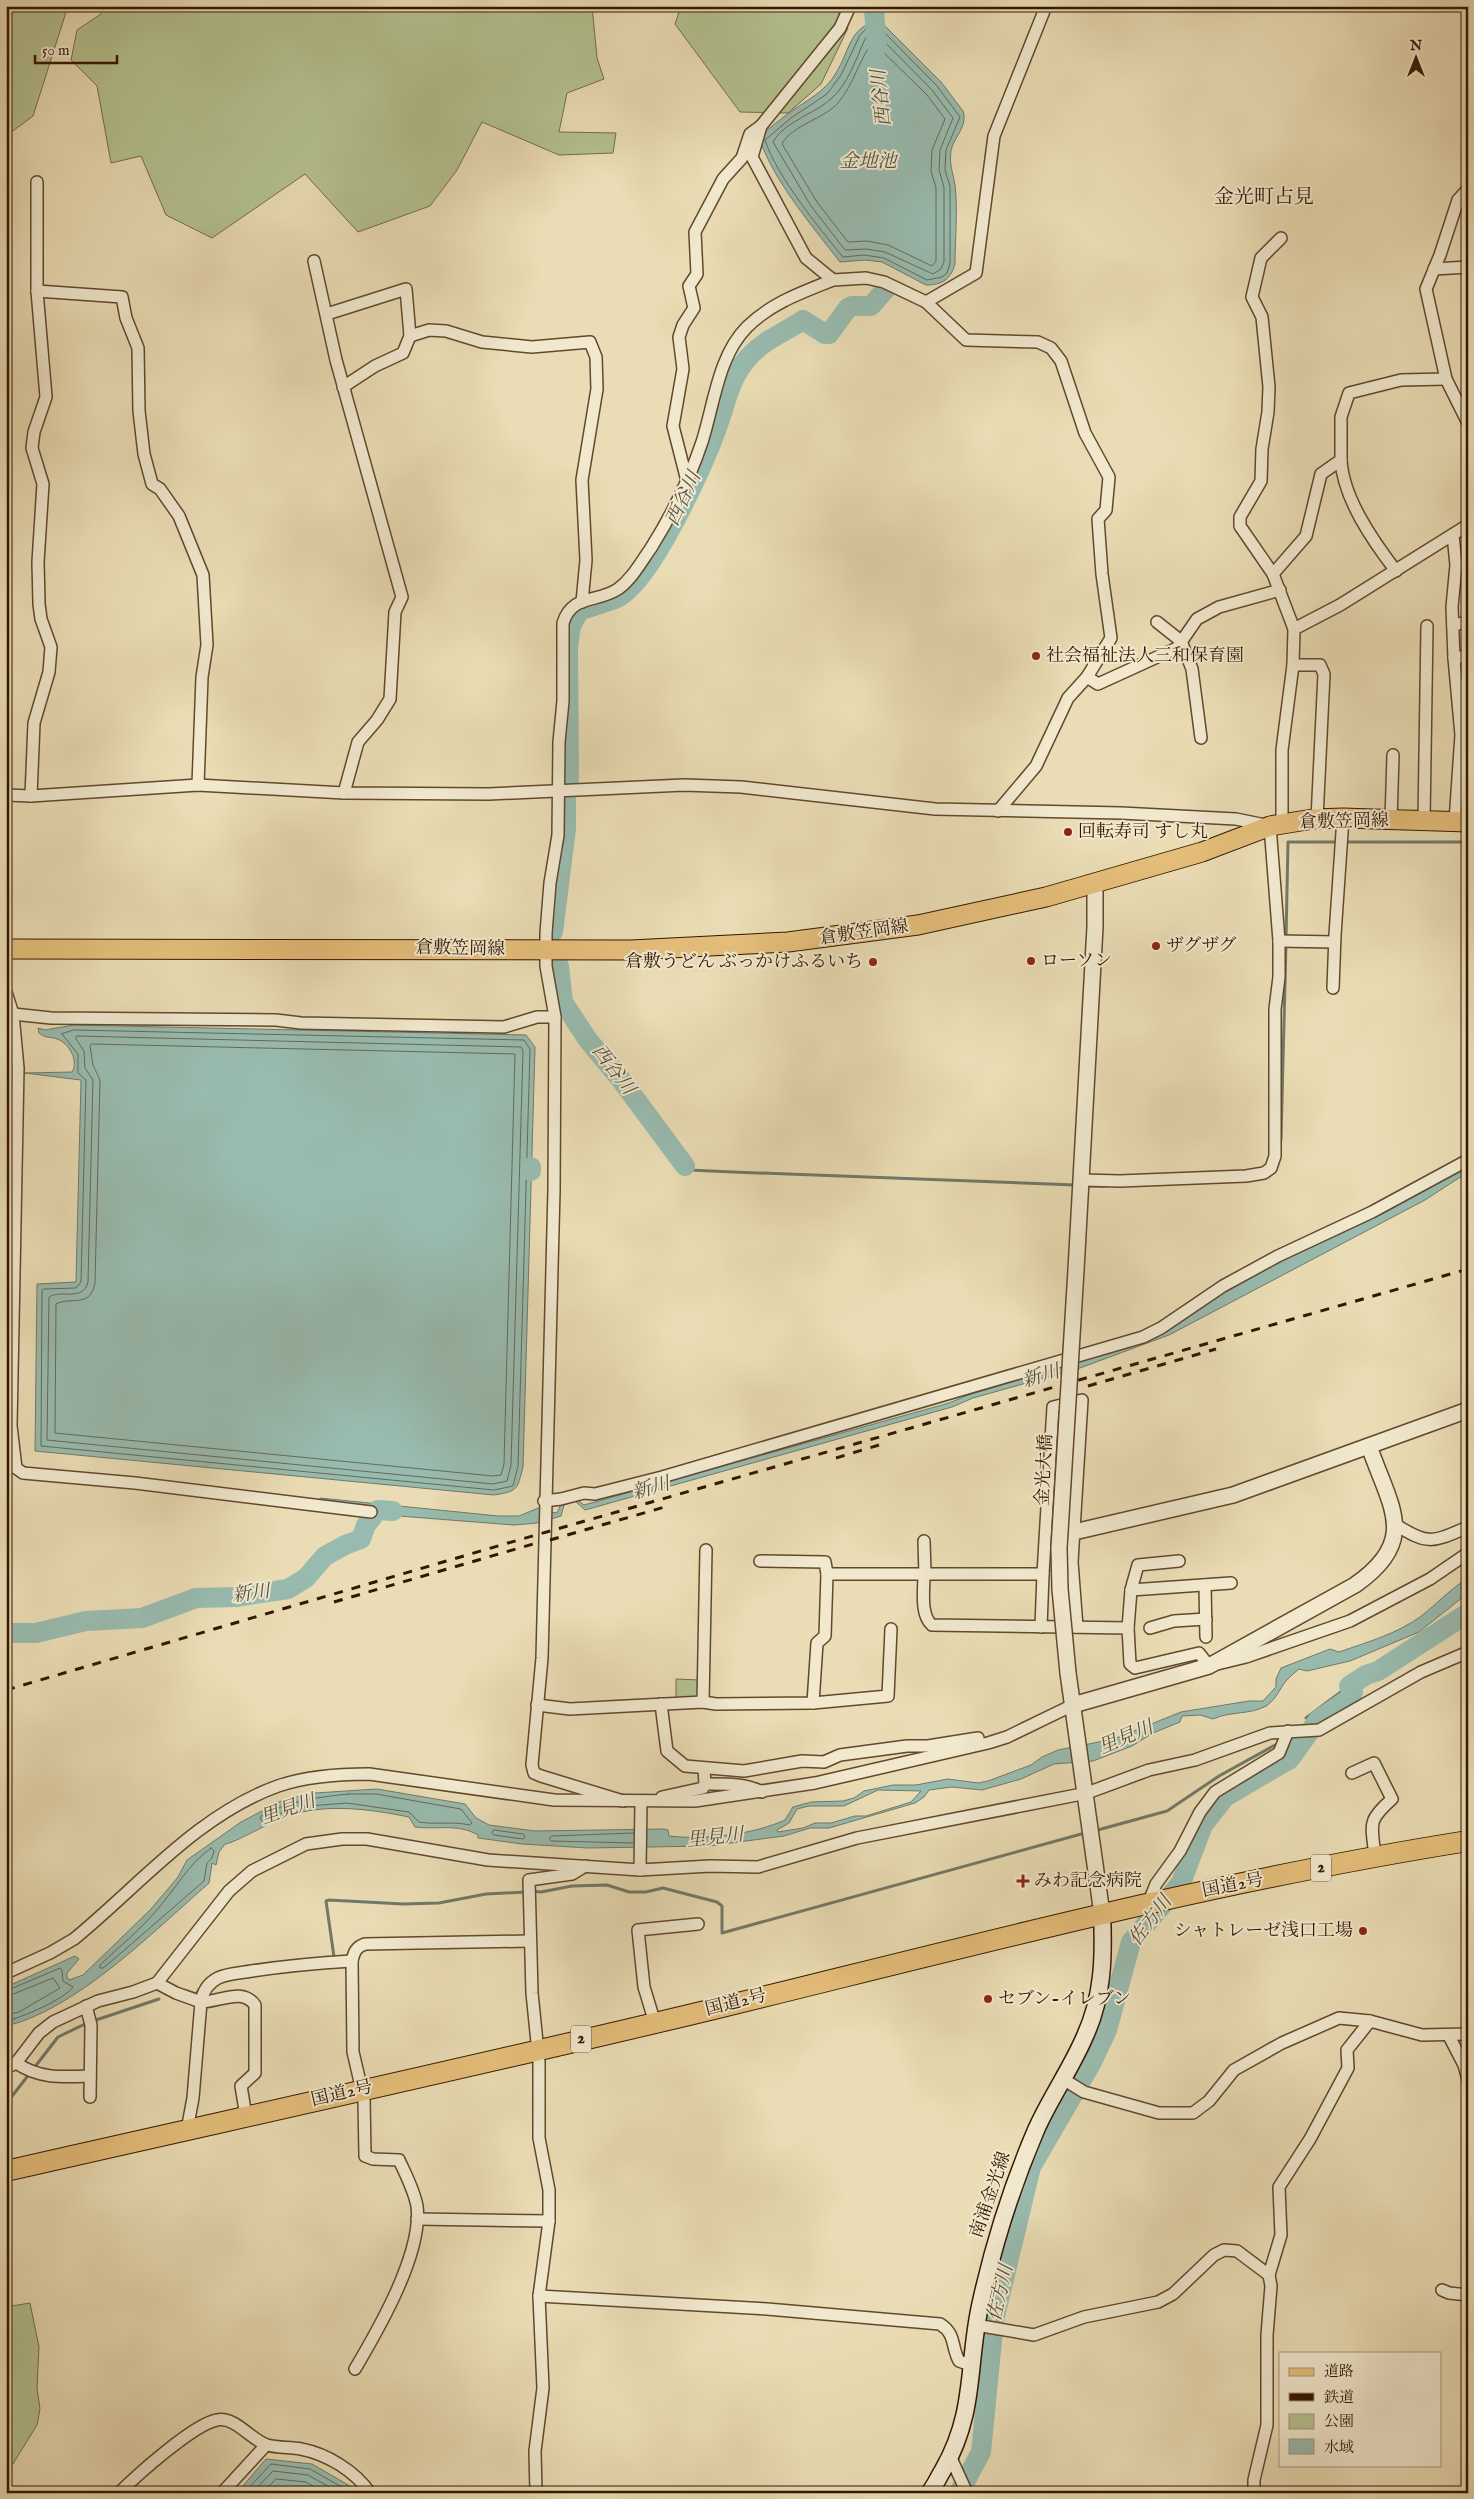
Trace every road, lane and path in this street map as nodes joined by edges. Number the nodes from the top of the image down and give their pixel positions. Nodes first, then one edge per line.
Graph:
1 (850, 6) edge
2 (1046, 6) edge
3 (761, 126) junction
4 (37, 182) dead end
5 (1468, 188) edge
6 (1281, 238) dead end
7 (314, 261) dead end
8 (1468, 267) edge
9 (1434, 270) junction
10 (833, 280) junction
11 (37, 291) junction
12 (926, 302) junction
13 (327, 314) junction
14 (410, 336) junction
15 (1446, 379) junction
16 (343, 387) junction
17 (1468, 423) edge
18 (1341, 460) junction
19 (686, 478) junction
20 (1468, 525) edge
21 (1453, 535) junction
22 (1396, 571) junction
23 (1273, 574) junction
24 (1280, 590) junction
25 (582, 602) junction
26 (1157, 622) dead end
27 (1468, 622) edge
28 (1453, 625) junction
29 (1427, 626) dead end
30 (1294, 629) junction
31 (1181, 642) junction
32 (1468, 656) edge
33 (1454, 658) junction
34 (1293, 665) junction
35 (1087, 678) junction
36 (1464, 733) edge
37 (1202, 738) dead end
38 (1393, 755) dead end
39 (198, 785) junction
40 (559, 790) junction
41 (344, 793) junction
42 (6, 795) edge
43 (31, 796) junction
44 (998, 811) junction
45 (1344, 818) junction
46 (1317, 819) junction
47 (1391, 820) junction
48 (1424, 820) junction
49 (1461, 822) edge
50 (1276, 825) junction
51 (1095, 884) junction
52 (1284, 941) junction
53 (1334, 942) junction
54 (6, 948) edge
55 (546, 950) junction
56 (1333, 988) dead end
57 (6, 992) edge
58 (14, 1014) junction
59 (555, 1016) junction
60 (1468, 1160) edge
61 (1081, 1184) junction
62 (10, 1344) edge
63 (1468, 1410) edge
64 (1369, 1446) junction
65 (544, 1500) junction
66 (371, 1512) dead end
67 (1395, 1524) junction
68 (1468, 1528) edge
69 (1074, 1532) junction
70 (1044, 1540) junction
71 (924, 1541) dead end
72 (706, 1550) dead end
73 (1468, 1553) edge
74 (760, 1561) dead end
75 (1179, 1561) dead end
76 (827, 1574) junction
77 (925, 1574) junction
78 (1043, 1574) junction
79 (1231, 1583) dead end
80 (1205, 1585) junction
81 (1132, 1590) junction
82 (1206, 1619) junction
83 (1041, 1627) junction
84 (1077, 1627) junction
85 (1128, 1628) junction
86 (1150, 1628) dead end
87 (891, 1629) dead end
88 (1206, 1637) dead end
89 (1468, 1652) edge
90 (1209, 1666) junction
91 (703, 1702) junction
92 (813, 1703) junction
93 (661, 1704) junction
94 (538, 1705) junction
95 (1074, 1711) junction
96 (1294, 1731) junction
97 (988, 1743) junction
98 (704, 1769) junction
99 (1352, 1773) dead end
100 (705, 1784) junction
101 (1085, 1786) junction
102 (763, 1792) junction
103 (623, 1801) junction
104 (644, 1802) junction
105 (1468, 1842) edge
106 (1375, 1857) junction
107 (585, 1866) junction
108 (640, 1866) junction
109 (1151, 1903) junction
110 (1102, 1914) junction
111 (698, 1924) dead end
112 (530, 1941) junction
113 (352, 1961) junction
114 (6, 1973) edge
115 (157, 1983) junction
116 (201, 2002) junction
117 (86, 2006) junction
118 (1370, 2021) junction
119 (655, 2022) junction
120 (1468, 2034) edge
121 (1449, 2036) junction
122 (536, 2049) junction
123 (11, 2065) edge
124 (90, 2076) junction
125 (1468, 2080) edge
126 (1068, 2082) junction
127 (363, 2089) junction
128 (90, 2097) dead end
129 (246, 2116) junction
130 (187, 2130) junction
131 (6, 2171) edge
132 (417, 2219) junction
133 (549, 2220) junction
134 (1269, 2275) junction
135 (1442, 2290) dead end
136 (1468, 2295) edge
137 (538, 2296) junction
138 (981, 2326) junction
139 (973, 2366) junction
140 (356, 2369) dead end
141 (266, 2444) junction
142 (950, 2456) junction
143 (119, 2493) edge
144 (222, 2493) edge
145 (370, 2493) edge
146 (536, 2493) edge
147 (929, 2493) edge
148 (966, 2493) edge
149 (1254, 2493) edge

1 - 3 street
2 - 12 street
3 - 10 street
3 - 19 street
4 - 11 street
5 - 9 street
6 - 23 street
7 - 13 street
8 - 9 street
9 - 15 street
10 - 12 street
10 - 19 street
11 - 39 street
11 - 43 street
12 - 35 street
13 - 14 street
13 - 16 street
14 - 16 street
14 - 25 street
15 - 17 street
15 - 18 street
16 - 41 street
18 - 22 street
18 - 23 street
19 - 25 street
20 - 21 street
21 - 22 street
21 - 28 street
22 - 30 street
23 - 24 street
24 - 30 street
24 - 31 street
25 - 40 street
26 - 31 street
27 - 28 street
28 - 33 street
29 - 48 street
30 - 34 street
31 - 35 street
31 - 37 street
32 - 33 street
33 - 36 street
34 - 46 street
34 - 50 street
35 - 44 street
36 - 49 street
38 - 47 street
39 - 41 street
39 - 43 street
40 - 41 street
40 - 44 street
40 - 55 street
42 - 43 street
44 - 50 street
45 - 46 main road, 倉敷笠岡線
45 - 47 main road, 倉敷笠岡線
45 - 53 street
46 - 50 main road, 倉敷笠岡線
47 - 48 main road, 倉敷笠岡線
48 - 49 main road, 倉敷笠岡線
50 - 51 main road, 倉敷笠岡線
50 - 52 street
51 - 55 main road, 倉敷笠岡線
51 - 61 street, 金光大橋
52 - 53 street
52 - 61 street
53 - 56 street
54 - 55 main road, 倉敷笠岡線
55 - 59 street
57 - 58 street
58 - 59 street
58 - 62 street
59 - 65 street
60 - 65 street
61 - 95 street, 金光大橋, bridge
62 - 66 street
63 - 64 street
64 - 67 street
64 - 69 street
65 - 94 street
67 - 68 street
67 - 90 street
69 - 70 street
69 - 70 street
69 - 84 street
70 - 78 street
71 - 77 street
72 - 91 street
73 - 90 street
74 - 76 street
75 - 81 street
76 - 77 street
76 - 92 street
77 - 78 street
77 - 83 street
78 - 83 street
79 - 80 street
80 - 81 street
80 - 82 street
81 - 85 street
82 - 86 street
82 - 88 street
83 - 84 street
84 - 85 street
85 - 90 street
87 - 92 street
89 - 96 street
90 - 95 street
91 - 92 street
91 - 93 street
93 - 94 street
93 - 98 street
94 - 103 street
95 - 97 street
95 - 101 street, 金光大橋
96 - 101 street
96 - 109 street
97 - 98 street
97 - 102 street
98 - 100 street
99 - 106 street
100 - 102 street
100 - 104 street
101 - 108 street
101 - 110 street, 金光大橋
102 - 104 street
103 - 104 street
103 - 114 street
104 - 108 street
105 - 106 highway, 国道2号 / 2
106 - 109 highway, 国道2号 / 2
107 - 108 street
107 - 112 street
107 - 115 street
109 - 110 highway, 国道2号 / 2
110 - 119 highway, 国道2号 / 2
110 - 126 main road, 南浦金光線
111 - 119 street
112 - 113 street
112 - 122 street
113 - 116 street
113 - 127 street
115 - 116 street
115 - 117 street
116 - 129 street
116 - 130 street
117 - 123 street
117 - 124 street
118 - 121 street
118 - 126 street
118 - 134 street
119 - 122 highway, 国道2号 / 2
120 - 121 street
121 - 125 street
122 - 127 highway, 国道2号 / 2
122 - 133 street
123 - 124 street
124 - 128 street
126 - 138 main road, 南浦金光線
127 - 129 highway, 国道2号 / 2
127 - 132 street
129 - 130 highway, 国道2号 / 2
130 - 131 highway, 国道2号 / 2
132 - 133 street
132 - 140 street
133 - 137 street
134 - 138 street
134 - 149 street
135 - 136 street
137 - 139 street
137 - 146 street
138 - 139 main road, 南浦金光線
139 - 142 main road, 南浦金光線
141 - 143 street
141 - 144 street
141 - 145 street
142 - 147 main road, 南浦金光線
142 - 148 street

